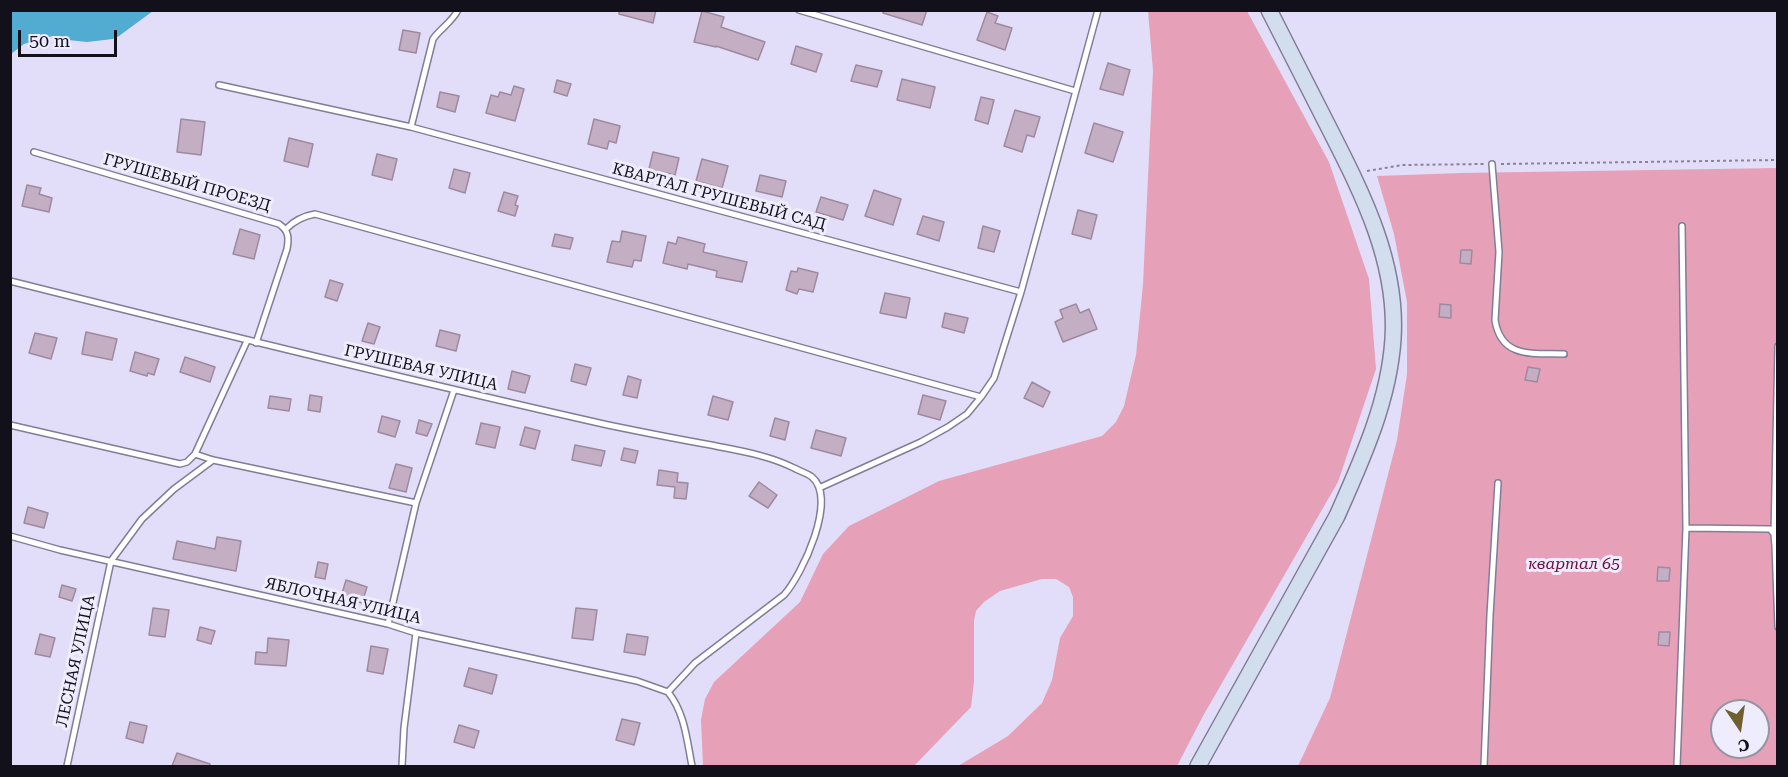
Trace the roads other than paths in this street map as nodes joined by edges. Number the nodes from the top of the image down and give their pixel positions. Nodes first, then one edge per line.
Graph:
1 (458, 10) edge
2 (799, 10) edge
3 (1098, 10) edge
4 (1269, 10) edge
5 (219, 86) dead end
6 (1075, 91) junction
7 (411, 127) junction
8 (34, 152) dead end
9 (1492, 164) road end
10 (1682, 226) dead end
11 (286, 229) junction
12 (10, 281) edge
13 (1021, 292) junction
14 (247, 341) junction
15 (256, 343) junction
16 (1778, 346) edge
17 (1564, 354) dead end
18 (454, 390) junction
19 (981, 397) junction
20 (10, 424) edge
21 (195, 454) junction
22 (213, 460) junction
23 (1498, 483) dead end
24 (819, 488) junction
25 (416, 503) junction
26 (1686, 528) junction
27 (1774, 534) junction
28 (10, 537) edge
29 (111, 561) junction
30 (388, 624) junction
31 (1778, 627) edge
32 (416, 633) junction
33 (669, 692) junction
34 (67, 766) edge
35 (402, 766) edge
36 (692, 766) edge
37 (1198, 766) edge
38 (1484, 766) edge
39 (1677, 766) edge

1 - 7 lane
2 - 6 lane
3 - 6 lane
4 - 37 street
5 - 7 lane, КВАРТАЛ ГРУШЕВЫЙ САД
6 - 13 lane
7 - 13 lane, КВАРТАЛ ГРУШЕВЫЙ САД
8 - 11 lane, ГРУШЕВЫЙ ПРОЕЗД
9 - 17 lane
10 - 26 lane
11 - 15 lane, ГРУШЕВЫЙ ПРОЕЗД
11 - 19 lane
12 - 14 lane, ГРУШЕВАЯ УЛИЦА
13 - 19 lane
14 - 15 lane, ГРУШЕВАЯ УЛИЦА
14 - 21 lane
15 - 18 lane, ГРУШЕВАЯ УЛИЦА
16 - 27 lane
18 - 24 lane, ГРУШЕВАЯ УЛИЦА
18 - 25 lane
19 - 24 lane
20 - 21 lane
21 - 22 lane
22 - 25 lane
22 - 29 lane
23 - 38 lane
24 - 33 lane
25 - 30 lane
26 - 27 lane
26 - 39 lane
27 - 31 lane
28 - 29 lane, ЯБЛОЧНАЯ УЛИЦА
29 - 30 lane, ЯБЛОЧНАЯ УЛИЦА
29 - 34 lane, ЛЕСНАЯ УЛИЦА
30 - 32 lane, ЯБЛОЧНАЯ УЛИЦА
32 - 33 lane, ЯБЛОЧНАЯ УЛИЦА
32 - 35 lane
33 - 36 lane

